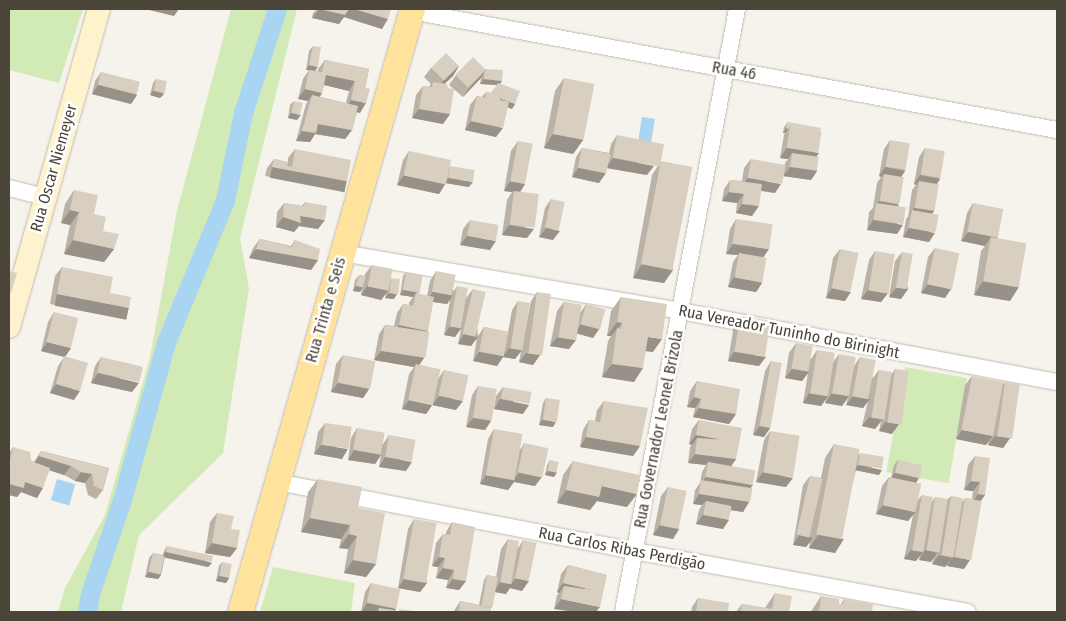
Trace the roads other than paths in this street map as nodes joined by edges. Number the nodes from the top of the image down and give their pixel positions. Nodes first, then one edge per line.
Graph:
1 (99, 9) edge
2 (738, 9) edge
3 (412, 10) edge
4 (726, 69) junction
5 (1057, 130) edge
6 (9, 188) edge
7 (46, 197) junction
8 (342, 254) junction
9 (681, 311) junction
10 (9, 327) edge
11 (1057, 382) edge
12 (277, 482) junction
13 (635, 552) junction
14 (240, 612) edge
15 (623, 612) edge
16 (968, 612) edge

1 - 7 street, Rua Oscar Niemeyer
2 - 4 street, Rua Governador Leonel Brizola
3 - 4 street, Rua 46
3 - 8 main road, Rua Trinta e Seis
4 - 5 street, Rua 46
4 - 9 street, Rua Governador Leonel Brizola
6 - 7 street
7 - 10 street, Rua Oscar Niemeyer
8 - 9 street, Rua Vereador Tuninho do Birinight
8 - 12 main road, Rua Trinta e Seis
9 - 11 street, Rua Vereador Tuninho do Birinight
9 - 13 street, Rua Governador Leonel Brizola
12 - 13 street, Rua Carlos Ribas Perdigão
12 - 14 main road, Rua Trinta e Seis
13 - 15 street, Rua Governador Leonel Brizola
13 - 16 street, Rua Carlos Ribas Perdigão

